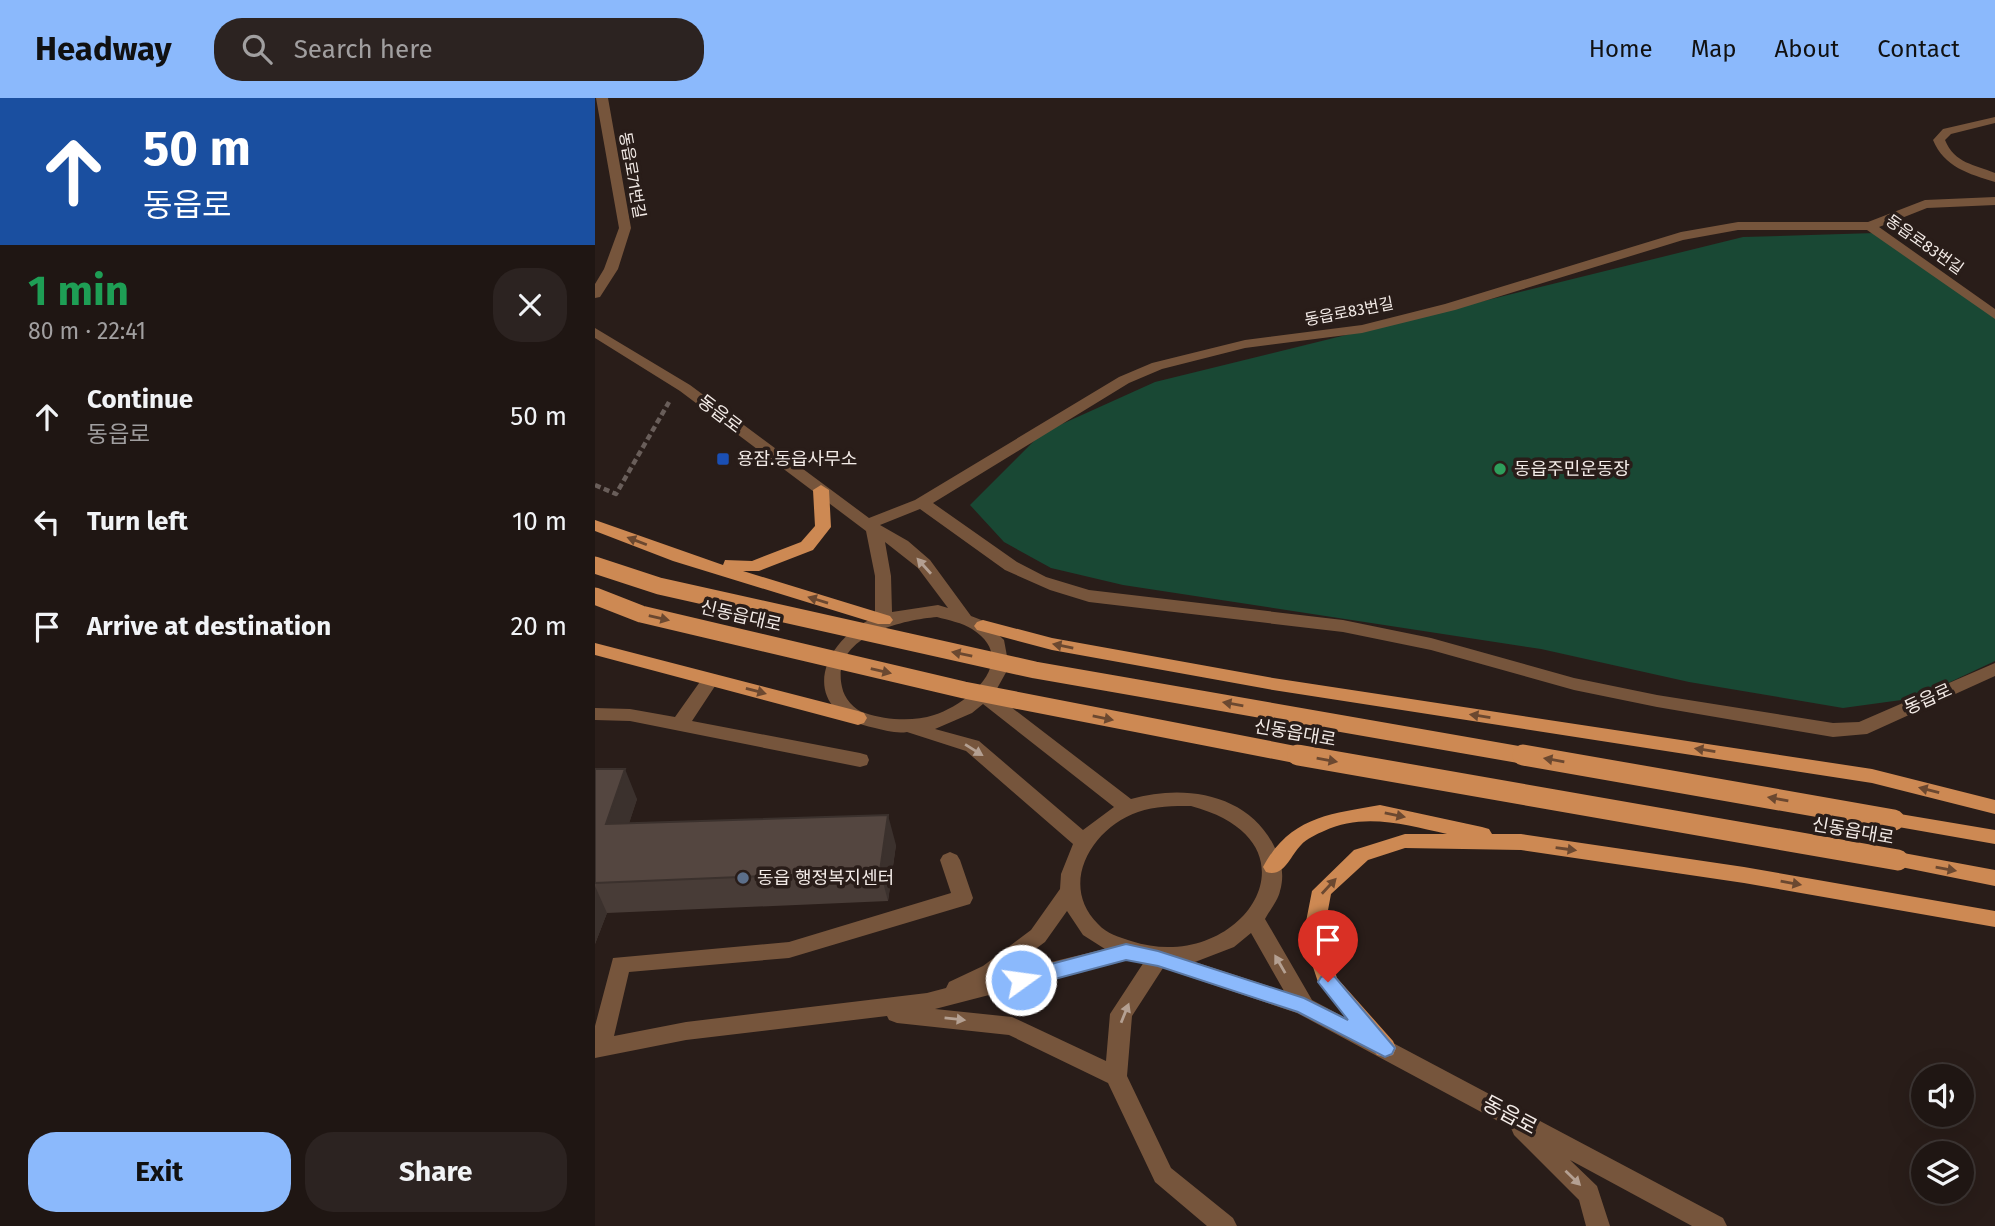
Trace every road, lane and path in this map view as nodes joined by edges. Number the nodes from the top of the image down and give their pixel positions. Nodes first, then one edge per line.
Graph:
1 (602, 98) edge
2 (1995, 120) edge
3 (1995, 178) edge
4 (1995, 201) edge
5 (1870, 226) junction
6 (595, 294) edge
7 (1995, 315) edge
8 (595, 332) edge
9 (685, 388) junction
10 (595, 485) edge
11 (821, 490) junction
12 (921, 503) junction
13 (595, 525) edge
14 (870, 527) junction
15 (679, 556) junction
16 (595, 565) edge
17 (595, 596) edge
18 (963, 616) junction
19 (884, 620) junction
20 (983, 626) junction
21 (595, 649) edge
22 (1995, 669) edge
23 (711, 680) junction
24 (985, 696) junction
25 (595, 714) edge
26 (858, 718) junction
27 (680, 724) junction
28 (911, 728) junction
29 (860, 760) dead end
30 (1995, 807) edge
31 (1129, 808) junction
32 (1995, 836) edge
33 (1083, 842) junction
34 (1521, 842) junction
35 (950, 860) dead end
36 (1273, 867) junction
37 (1995, 878) edge
38 (1069, 892) junction
39 (1995, 919) edge
40 (1255, 921) junction
41 (1126, 952) junction
42 (1158, 958) junction
43 (927, 1002) junction
44 (1304, 1006) junction
45 (862, 1012) junction
46 (598, 1048) edge
47 (1385, 1048) junction
48 (1115, 1076) junction
49 (1507, 1114) junction
50 (1225, 1226) edge
51 (1598, 1226) edge
52 (1715, 1226) edge

1 - 6 street, 동읍로71번길
2 - 3 street
4 - 5 street, 동읍로83번길
5 - 7 street, 동읍로83번길
5 - 12 street, 동읍로83번길
8 - 9 street, 동읍로
9 - 10 path
9 - 11 street, 동읍로
11 - 14 street, 동읍로
11 - 15 main road
12 - 14 street, 동읍로83번길
12 - 22 street, 동읍로
15 -> 13 main road
18 -> 14 street, 동읍로
14 - 19 street
19 -> 15 main road
32 -> 16 main road, 신동읍대로, bridge
17 -> 37 main road, 신동읍대로, bridge
18 - 19 street
18 - 20 street
19 - 26 street
20 - 24 street
30 -> 20 main road
21 - 23 main road
23 -> 26 main road
23 - 27 street
24 - 28 street
24 - 31 street
25 - 27 street
26 - 28 street
27 - 29 street
28 -> 33 street
31 - 33 street
31 - 36 street
33 - 38 street
36 -> 34 main road
34 -> 39 main road
47 -> 34 main road
35 - 46 street
36 - 40 street
38 - 41 street
38 - 43 street
40 - 42 street
44 -> 40 street
41 - 42 street
41 - 43 street
42 - 44 street, 동읍로
48 -> 42 street
43 - 45 street
44 - 47 street, 동읍로
45 - 46 street
45 -> 48 street
47 - 49 street, 동읍로
48 - 50 street
49 -> 51 street
49 - 52 street, 동읍로

